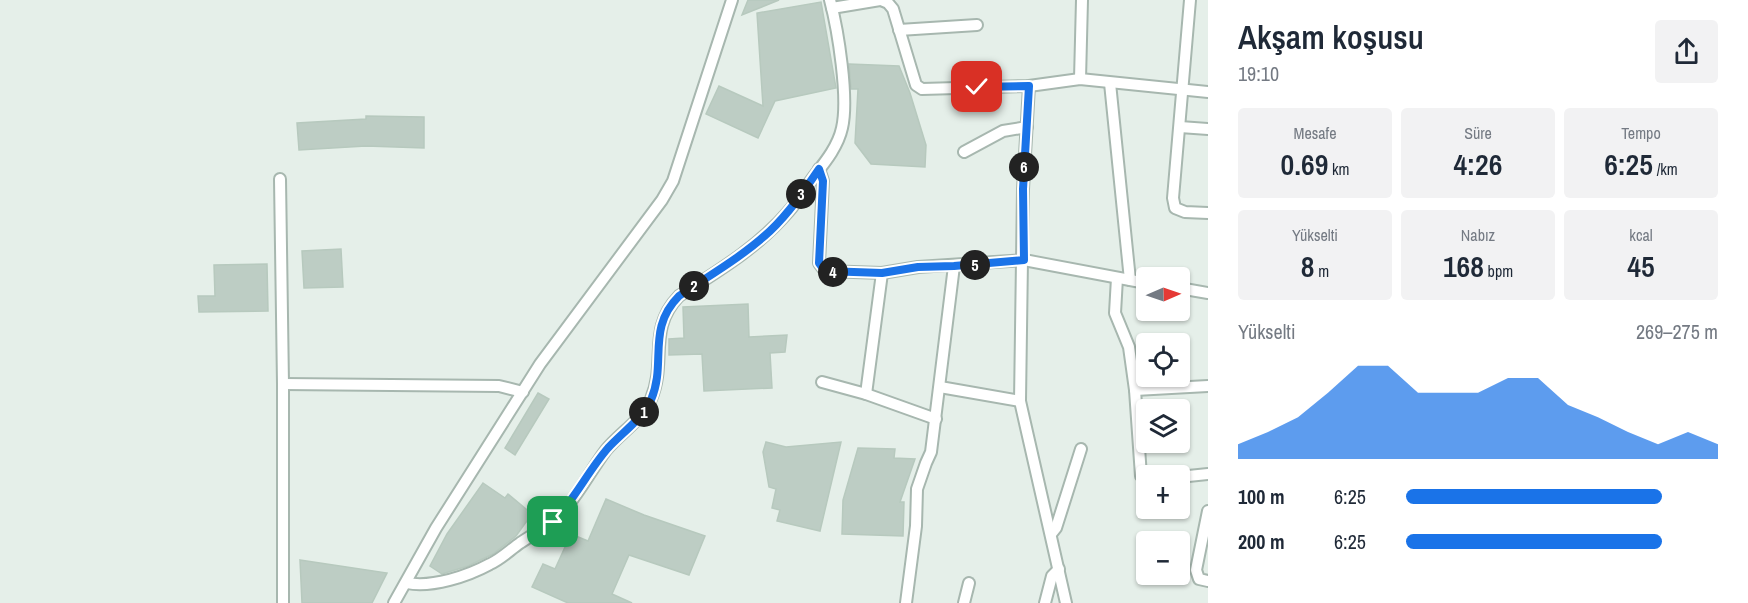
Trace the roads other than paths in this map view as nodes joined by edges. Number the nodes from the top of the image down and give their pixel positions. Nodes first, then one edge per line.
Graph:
1 (732, 0) edge
2 (881, 0) edge
3 (1082, 0) edge
4 (1190, 0) edge
5 (831, 4) edge
6 (977, 25) dead end
7 (899, 30) junction
8 (1080, 80) junction
9 (1110, 83) junction
10 (1029, 86) junction
11 (1184, 90) junction
12 (1208, 92) edge
13 (1027, 127) junction
14 (1180, 127) junction
15 (1208, 129) edge
16 (964, 152) dead end
17 (819, 169) junction
18 (280, 179) dead end
19 (1208, 213) edge
20 (1024, 260) junction
21 (954, 266) junction
22 (882, 273) junction
23 (1117, 278) junction
24 (1130, 280) junction
25 (1136, 281) edge
26 (1190, 290) edge
27 (1208, 293) edge
28 (822, 382) dead end
29 (283, 384) junction
30 (1208, 386) edge
31 (940, 387) junction
32 (1135, 390) junction
33 (523, 392) junction
34 (866, 394) junction
35 (1020, 401) junction
36 (936, 419) junction
37 (1081, 449) dead end
38 (1140, 465) edge
39 (1208, 474) edge
40 (1190, 476) edge
41 (1208, 511) edge
42 (1052, 533) junction
43 (1059, 569) junction
44 (1208, 581) edge
45 (407, 582) junction
46 (969, 583) dead end
47 (283, 603) edge
48 (394, 603) edge
49 (906, 603) edge
50 (964, 603) edge
51 (1045, 603) edge
52 (1066, 603) edge

1 - 33 street
2 - 5 street
2 - 7 street
3 - 8 street
4 - 11 street
5 - 17 street
6 - 7 street
7 - 10 street
8 - 9 street
8 - 10 street
9 - 11 street
9 - 24 street
10 - 13 street
11 - 12 street
11 - 14 street
13 - 16 street
13 - 20 street
14 - 15 street
14 - 19 street
17 - 22 street
17 - 45 street
18 - 29 street
20 - 21 street
20 - 23 street
20 - 35 street
21 - 22 street
21 - 31 street
22 - 34 street
23 - 24 street
23 - 32 street
24 - 25 street
26 - 27 street
28 - 34 street
29 - 33 street
29 - 47 street
30 - 32 street
31 - 35 street
31 - 36 street
32 - 38 street
33 - 45 street
34 - 36 street
35 - 42 street
36 - 49 street
37 - 42 street
39 - 40 street
41 - 44 street
42 - 43 street
43 - 51 street
43 - 52 street
45 - 48 street
46 - 50 street

